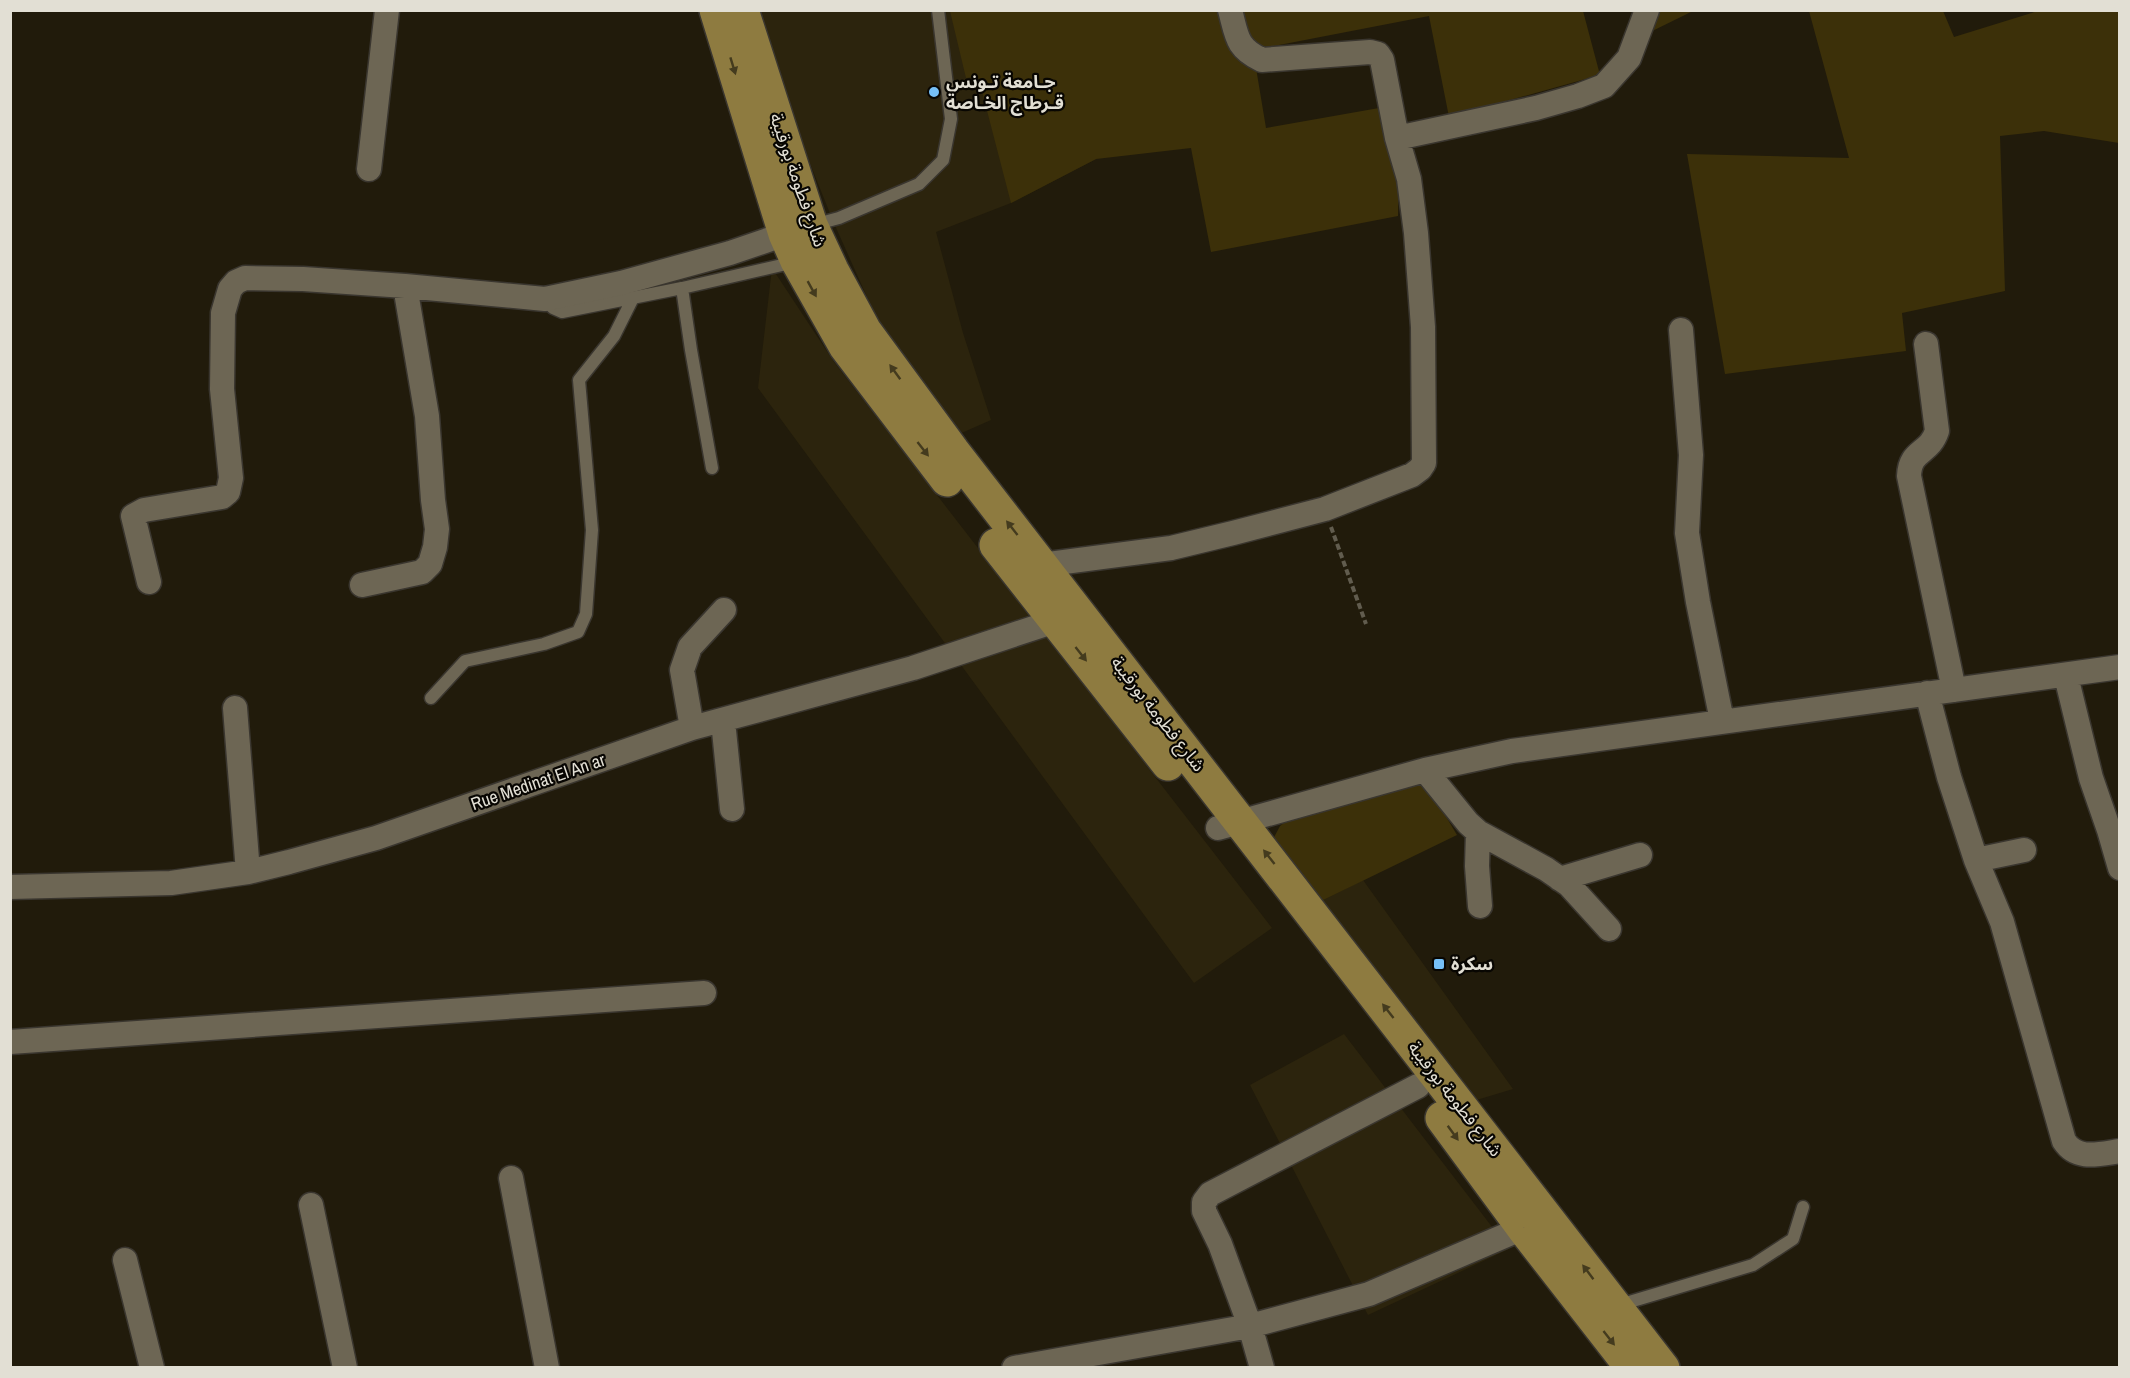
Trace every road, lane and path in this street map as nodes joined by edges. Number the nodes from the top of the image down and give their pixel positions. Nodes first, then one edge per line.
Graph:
1 (387, 10) edge
2 (716, 10) edge
3 (742, 10) edge
4 (938, 10) edge
5 (1230, 10) edge
6 (1647, 10) edge
7 (1397, 138) junction
8 (369, 169) dead end
9 (798, 240) junction
10 (405, 286) junction
11 (682, 288) junction
12 (633, 298) junction
13 (545, 299) junction
14 (1681, 330) dead end
15 (1926, 344) dead end
16 (712, 468) dead end
17 (1325, 509) junction
18 (1041, 565) junction
19 (149, 582) dead end
20 (362, 585) dead end
21 (724, 610) dead end
22 (1055, 621) junction
23 (1366, 624) dead end
24 (2120, 667) edge
25 (2066, 676) junction
26 (1954, 690) junction
27 (1927, 693) junction
28 (431, 698) dead end
29 (235, 708) dead end
30 (723, 721) junction
31 (1722, 721) junction
32 (692, 729) junction
33 (1425, 770) junction
34 (732, 809) dead end
35 (1230, 825) junction
36 (1478, 832) junction
37 (2024, 850) dead end
38 (1640, 855) dead end
39 (1976, 860) junction
40 (2120, 868) edge
41 (248, 872) junction
42 (1560, 879) junction
43 (10, 887) edge
44 (1480, 906) dead end
45 (1609, 929) dead end
46 (704, 993) dead end
47 (10, 1042) edge
48 (1418, 1086) junction
49 (2120, 1151) edge
50 (511, 1178) dead end
51 (311, 1205) dead end
52 (1803, 1207) dead end
53 (1523, 1228) junction
54 (124, 1260) dead end
55 (1615, 1306) junction
56 (1250, 1326) junction
57 (152, 1368) edge
58 (345, 1368) edge
59 (547, 1368) edge
60 (1014, 1368) edge
61 (1262, 1368) edge
62 (1632, 1368) edge
63 (1664, 1368) edge

1 - 8 street
2 -> 9 main road, شارع فطومة بورقيبة
3 - 9 main road, شارع فطومة بورقيبة
4 - 9 lane
5 - 7 street
6 - 7 street
7 - 17 street
9 - 11 lane
9 - 13 street
18 -> 9 main road, شارع فطومة بورقيبة
9 -> 22 main road, شارع فطومة بورقيبة
10 - 13 street
10 - 19 street
10 - 20 street
11 - 12 lane
11 - 16 lane
12 - 13 lane
12 - 28 lane
14 - 31 street
15 - 26 street
17 - 18 street
17 - 23 path
18 - 35 main road, شارع فطومة بورقيبة
21 - 32 street
22 - 30 street, Rue Medinat El An ar
22 -> 35 main road, شارع فطومة بورقيبة
24 - 25 street
25 - 26 street
25 - 40 street
26 - 27 street
27 - 31 street
27 - 39 street
29 - 41 street
30 - 32 street, Rue Medinat El An ar
30 - 34 street
31 - 33 street
32 - 41 street, Rue Medinat El An ar
33 - 35 street
33 - 36 street
35 - 48 main road, شارع فطومة بورقيبة
55 -> 35 main road, شارع فطومة بورقيبة
36 - 42 street
36 - 44 street
37 - 39 street
38 - 42 street
39 - 49 street
41 - 43 street, Rue Medinat El An ar
42 - 45 street
46 - 47 street
48 -> 53 main road, شارع فطومة بورقيبة
48 - 56 street
50 - 59 street
51 - 58 street
52 - 55 lane
53 - 56 street
53 -> 62 main road, شارع فطومة بورقيبة
54 - 57 street
55 - 63 main road, شارع فطومة بورقيبة
56 - 60 street
56 - 61 street

